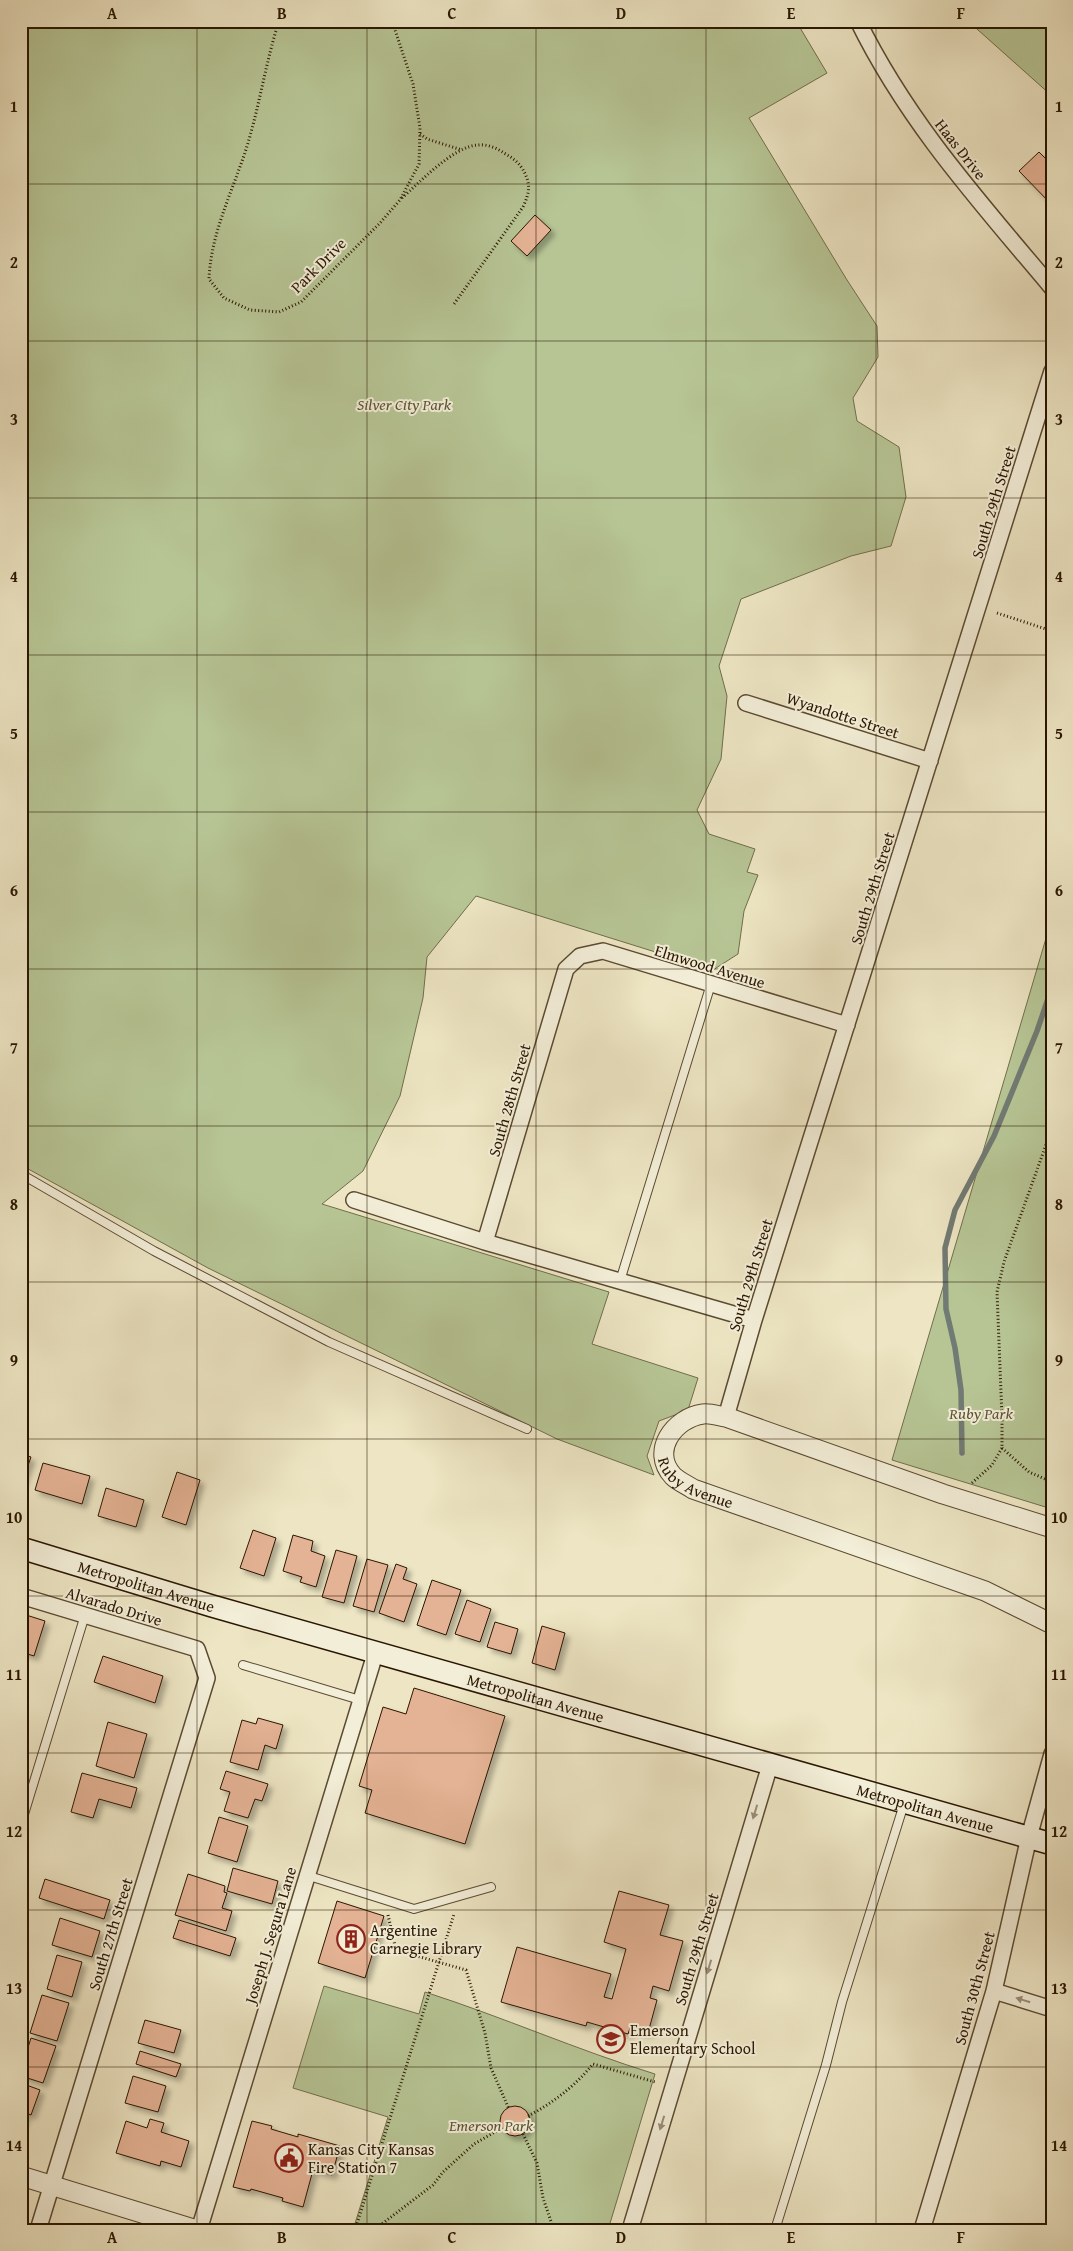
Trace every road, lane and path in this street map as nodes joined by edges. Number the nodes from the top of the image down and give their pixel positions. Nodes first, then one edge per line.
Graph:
1 (279, 21) edge
2 (392, 21) edge
3 (858, 21) edge
4 (420, 134) junction
5 (463, 150) junction
6 (400, 200) junction
7 (1052, 288) edge
8 (454, 304) dead end
9 (1052, 371) edge
10 (997, 613) dead end
11 (1052, 631) edge
12 (746, 702) dead end
13 (930, 761) junction
14 (566, 969) joint
15 (711, 984) junction
16 (847, 1025) junction
17 (1052, 1128) edge
18 (21, 1174) edge
19 (354, 1200) dead end
20 (485, 1242) junction
21 (620, 1281) junction
22 (754, 1320) junction
23 (726, 1416) junction
24 (527, 1429) dead end
25 (1002, 1448) junction
26 (1052, 1482) edge
27 (968, 1487) dead end
28 (1052, 1528) edge
29 (21, 1548) edge
30 (21, 1596) edge
31 (85, 1615) junction
32 (1052, 1624) edge
33 (198, 1649) joint
34 (376, 1651) junction
35 (242, 1665) dead end
36 (360, 1700) junction
37 (1052, 1754) edge
38 (770, 1765) junction
39 (904, 1802) junction
40 (21, 1824) edge
41 (1029, 1837) junction
42 (1052, 1844) edge
43 (306, 1875) junction
44 (491, 1888) dead end
45 (387, 1911) dead end
46 (454, 1914) dead end
47 (439, 1962) junction
48 (994, 1991) junction
49 (1052, 2008) edge
50 (655, 2082) dead end
51 (509, 2109) dead end
52 (528, 2116) dead end
53 (502, 2128) dead end
54 (523, 2134) dead end
55 (21, 2176) edge
56 (52, 2185) junction
57 (38, 2230) edge
58 (198, 2230) edge
59 (356, 2230) edge
60 (374, 2230) edge
61 (554, 2230) edge
62 (630, 2230) edge
63 (775, 2230) edge
64 (922, 2230) edge

1 - 6 path, Park Drive
2 - 4 path, Park Drive
3 - 7 street, Haas Drive
4 - 5 path
4 - 6 path, Park Drive
5 - 6 path
5 - 8 path
9 - 13 street, South 29th Street
10 - 11 path
12 - 13 street, Wyandotte Street
13 - 16 street, South 29th Street
14 - 15 street, Elmwood Avenue
14 - 20 street, South 28th Street
15 - 16 street, Elmwood Avenue
15 - 21 lane
16 - 22 street, South 29th Street
17 - 25 path
18 - 24 lane
19 - 20 street
20 - 21 street
21 - 22 street
22 - 23 street, South 29th Street
23 - 28 street, Ruby Avenue
23 - 32 street, Ruby Avenue
25 - 26 path
25 - 27 path
29 - 34 main road, Metropolitan Avenue
30 - 31 street, Alvarado Drive
31 - 33 street, Alvarado Drive
31 - 40 lane
33 - 56 street, South 27th Street
34 - 36 street, Joseph J. Segura Lane
34 - 38 main road, Metropolitan Avenue
35 - 36 lane
36 - 43 street, Joseph J. Segura Lane
37 - 41 street, South 30th Street
38 - 39 main road, Metropolitan Avenue
38 -> 62 street, South 29th Street
39 - 41 main road, Metropolitan Avenue
39 - 63 lane
41 - 42 main road, Metropolitan Avenue
41 - 48 street, South 30th Street
43 - 44 lane
43 - 58 street, Joseph J. Segura Lane
45 - 47 path
46 - 47 path
47 - 51 path
47 - 59 path
49 -> 48 street
48 - 64 street, South 30th Street
50 - 52 path
53 - 60 path
54 - 61 path
55 - 56 street
56 - 57 street, South 27th Street
56 - 58 street

